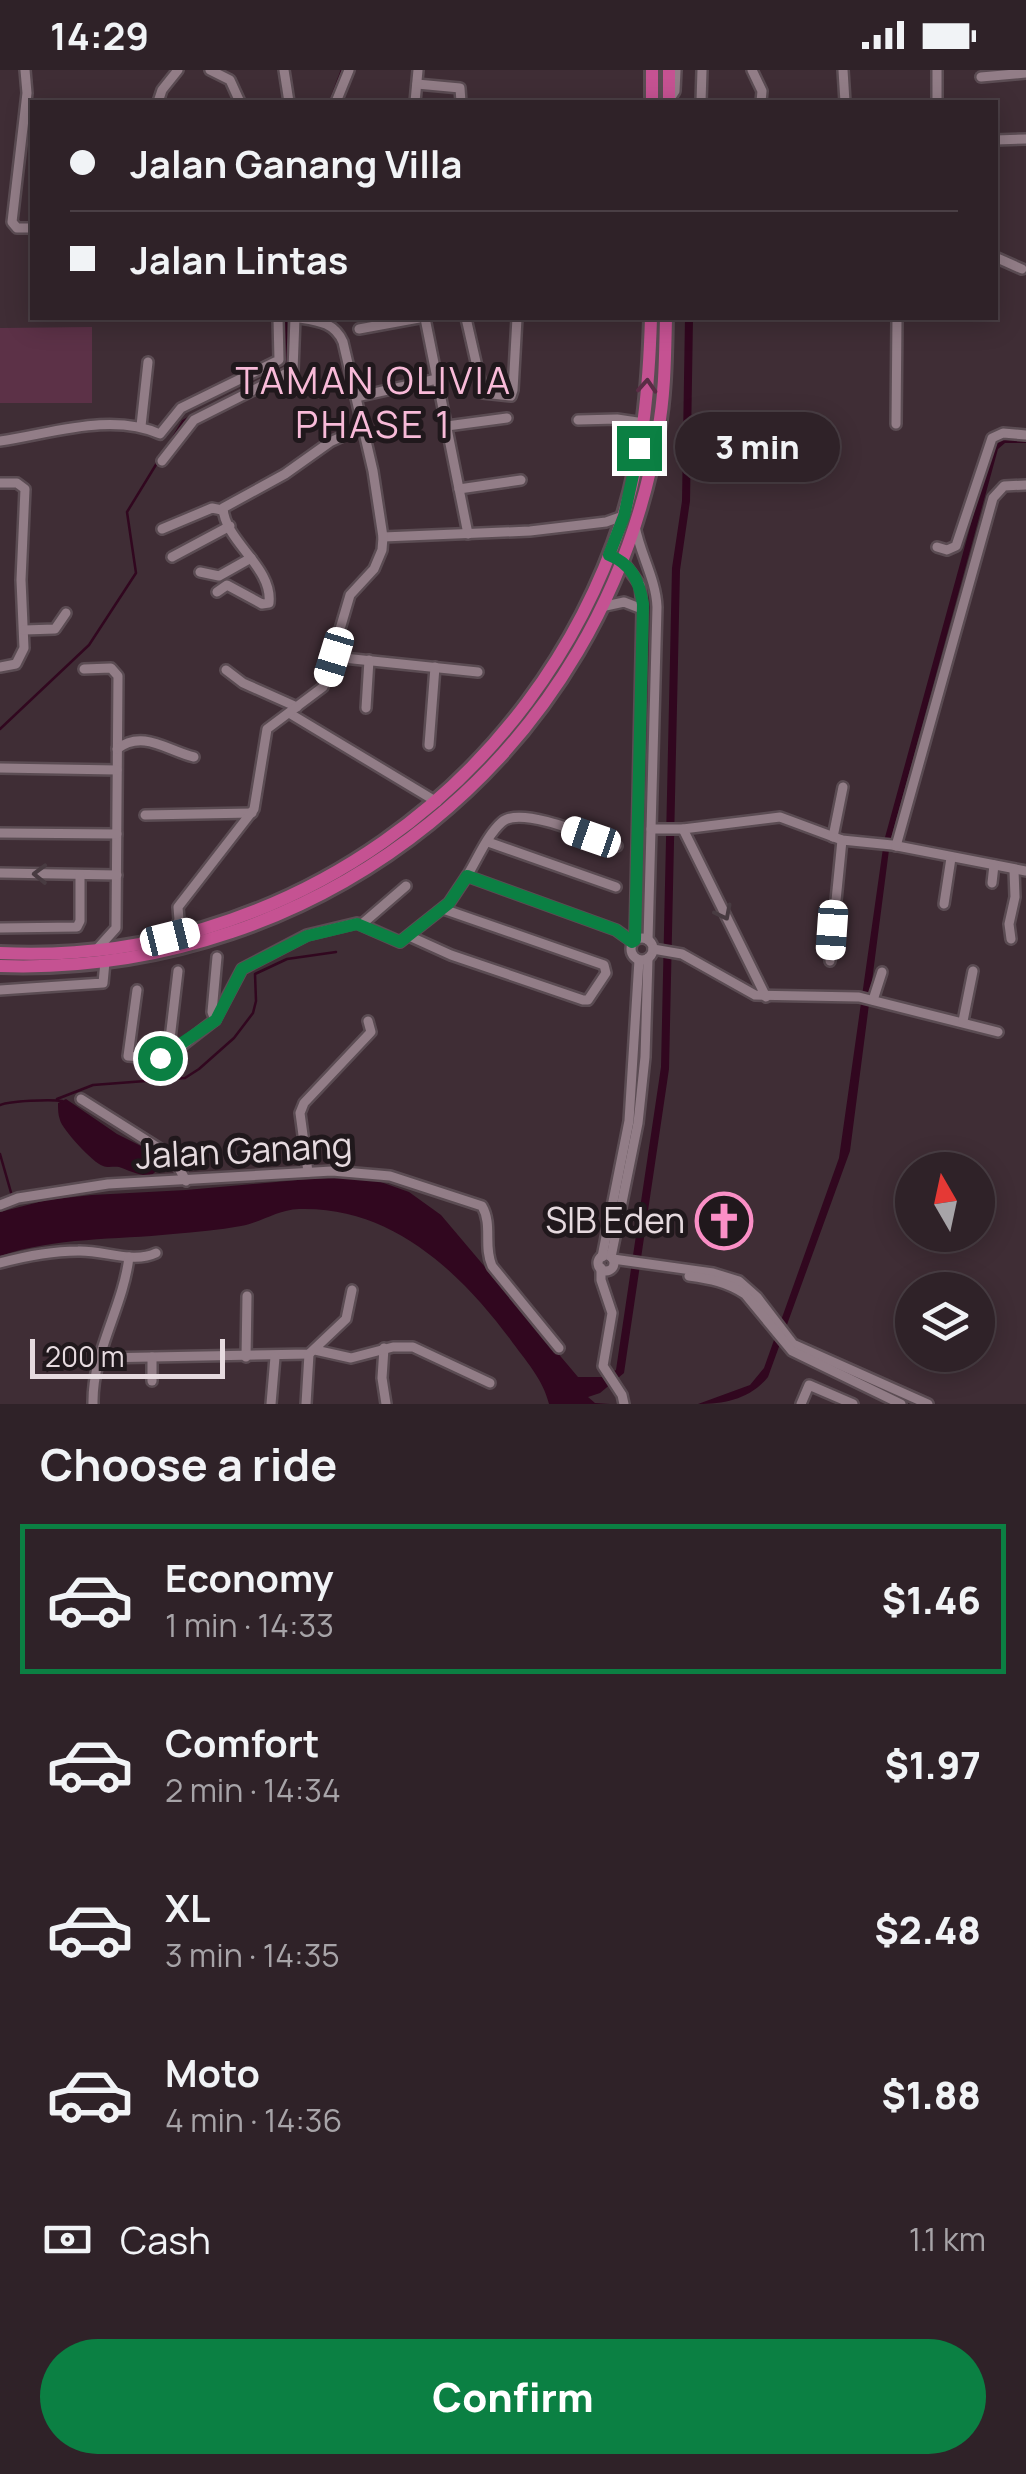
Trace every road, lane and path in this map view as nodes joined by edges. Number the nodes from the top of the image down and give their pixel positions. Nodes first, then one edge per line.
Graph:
1 (26, 70) edge
2 (178, 70) edge
3 (210, 70) edge
4 (284, 70) edge
5 (349, 70) edge
6 (418, 70) edge
7 (652, 70) edge
8 (672, 70) edge
9 (702, 70) edge
10 (752, 70) edge
11 (843, 70) edge
12 (936, 70) edge
13 (1026, 73) edge
14 (981, 77) dead end
15 (417, 84) junction
16 (159, 100) edge
17 (239, 100) edge
18 (290, 100) edge
19 (337, 100) edge
20 (415, 100) edge
21 (462, 100) edge
22 (652, 100) edge
23 (669, 100) edge
24 (702, 100) edge
25 (761, 100) edge
26 (845, 100) edge
27 (937, 100) edge
28 (1026, 139) edge
29 (998, 140) edge
30 (30, 228) edge
31 (998, 257) edge
32 (1022, 269) dead end
33 (278, 320) edge
34 (298, 320) edge
35 (410, 320) edge
36 (422, 320) edge
37 (466, 320) edge
38 (516, 320) edge
39 (651, 320) edge
40 (666, 320) edge
41 (897, 320) edge
42 (333, 322) edge
43 (358, 329) dead end
44 (148, 362) dead end
45 (437, 379) junction
46 (356, 397) junction
47 (506, 418) dead end
48 (578, 420) dead end
49 (644, 424) junction
50 (896, 424) dead end
51 (141, 426) junction
52 (447, 426) junction
53 (659, 427) junction
54 (363, 428) junction
55 (1026, 435) edge
56 (0, 440) edge
57 (162, 461) dead end
58 (636, 464) junction
59 (521, 480) dead end
60 (0, 483) edge
61 (1026, 485) edge
62 (459, 490) junction
63 (222, 510) junction
64 (629, 520) junction
65 (600, 523) junction
66 (230, 526) junction
67 (162, 529) dead end
68 (468, 534) junction
69 (383, 537) junction
70 (937, 547) dead end
71 (615, 552) junction
72 (172, 558) dead end
73 (251, 558) junction
74 (648, 570) junction
75 (200, 572) dead end
76 (217, 592) dead end
77 (601, 607) junction
78 (642, 609) junction
79 (66, 613) dead end
80 (24, 630) junction
81 (334, 657) junction
82 (369, 660) junction
83 (0, 667) edge
84 (434, 667) junction
85 (84, 669) dead end
86 (226, 670) dead end
87 (478, 672) dead end
88 (366, 708) dead end
89 (293, 710) junction
90 (429, 744) dead end
91 (117, 748) junction
92 (194, 757) dead end
93 (0, 768) edge
94 (117, 770) junction
95 (844, 787) dead end
96 (437, 802) junction
97 (252, 813) junction
98 (145, 815) dead end
99 (417, 826) junction
100 (656, 829) junction
101 (679, 829) junction
102 (0, 832) edge
103 (117, 834) junction
104 (838, 838) junction
105 (488, 842) junction
106 (890, 845) junction
107 (617, 846) dead end
108 (951, 858) junction
109 (994, 865) junction
110 (1014, 870) junction
111 (1026, 872) edge
112 (0, 874) edge
113 (80, 875) junction
114 (116, 875) junction
115 (467, 876) junction
116 (992, 883) dead end
117 (406, 886) dead end
118 (616, 887) dead end
119 (944, 904) dead end
120 (443, 909) junction
121 (179, 920) junction
122 (362, 924) junction
123 (0, 928) edge
124 (116, 928) junction
125 (194, 931) junction
126 (409, 936) junction
127 (170, 937) junction
128 (1011, 939) dead end
129 (634, 941) junction
130 (132, 944) junction
131 (97, 949) junction
132 (650, 951) junction
133 (0, 953) edge
134 (217, 956) dead end
135 (830, 961) dead end
136 (104, 962) junction
137 (0, 966) edge
138 (973, 970) dead end
139 (178, 971) dead end
140 (882, 972) dead end
141 (0, 990) edge
142 (137, 990) dead end
143 (766, 997) junction
144 (867, 999) junction
145 (216, 1020) junction
146 (368, 1021) dead end
147 (963, 1021) junction
148 (998, 1032) dead end
149 (175, 1051) junction
150 (81, 1099) dead end
151 (308, 1172) junction
152 (186, 1182) junction
153 (0, 1205) edge
154 (156, 1253) dead end
155 (130, 1257) junction
156 (0, 1263) edge
157 (612, 1263) junction
158 (352, 1290) dead end
159 (247, 1296) dead end
160 (384, 1348) junction
161 (559, 1348) dead end
162 (312, 1352) junction
163 (152, 1357) junction
164 (246, 1357) junction
165 (274, 1357) junction
166 (99, 1358) junction
167 (152, 1381) dead end
168 (490, 1382) dead end
169 (888, 1397) edge
170 (903, 1401) edge
171 (94, 1404) edge
172 (271, 1404) edge
173 (306, 1404) edge
174 (386, 1404) edge
175 (624, 1404) edge
176 (801, 1404) edge
177 (854, 1404) edge
178 (928, 1404) edge

1 - 30 street
2 - 16 street
3 - 17 street
4 - 18 street
5 - 19 street
6 - 15 street
7 - 22 highway
8 - 23 highway
9 - 24 street
10 - 25 street
11 - 26 street
12 - 27 street
13 - 14 street
15 - 20 street
15 - 21 street
28 - 29 street
31 - 32 street
33 - 51 street
34 - 57 street
35 - 43 street
36 - 45 street
37 - 38 street
49 -> 39 highway
40 - 53 highway
41 - 50 street
42 - 46 street
44 - 51 street
45 - 46 street
45 - 52 street
46 - 54 street
47 - 52 street
48 - 49 street
49 - 58 highway
51 - 56 street
52 - 62 street
53 - 58 highway
53 - 64 highway
54 - 63 street
54 - 69 street
55 - 70 street
58 - 64 highway
59 - 62 street
60 - 80 street
61 - 106 street
62 - 68 street
63 - 66 street
63 - 67 street
64 - 65 street
64 - 71 highway
64 - 74 street
65 - 68 street
65 - 71 street
66 - 72 street
66 - 73 street
68 - 69 street
69 - 81 street
71 - 74 street
71 - 77 highway
71 - 78 street
71 - 96 highway
73 - 75 street
73 - 76 street
74 - 100 street
77 - 78 street
77 - 99 highway
78 - 129 street
79 - 80 street
80 - 83 street
81 - 82 street
81 - 89 street
82 - 84 street
82 - 88 street
84 - 87 street
84 - 90 street
85 - 91 street
86 - 89 street
89 - 96 street
89 - 97 street
91 - 92 street
91 - 94 street
93 - 94 street
94 - 103 street
95 - 104 street
96 - 99 highway
97 - 98 street
97 - 121 street
99 - 125 highway
99 - 136 highway
100 - 101 street
100 - 132 street
101 - 104 street
101 -> 143 street
102 - 103 street
103 - 114 street
104 - 106 street
104 - 135 street
105 - 107 street
105 - 115 street
105 - 118 street
106 - 108 street
108 - 109 street
108 - 119 street
109 - 110 street
109 - 116 street
110 - 111 street
110 - 128 street
113 -> 112 street
113 - 114 street
113 - 123 street
114 - 124 street
115 - 120 street
115 - 129 street
117 - 122 street
120 - 126 street
120 - 126 street
121 - 125 street
121 - 127 street
122 - 126 street
122 - 145 street
124 - 130 street
124 - 131 street
125 - 127 highway
127 - 130 highway
129 - 132 street
129 - 132 street
130 - 131 highway
131 - 133 highway
132 - 143 street
132 - 157 street
134 - 145 street
136 - 137 highway
136 - 141 street
138 - 147 street
139 - 149 street
140 - 144 street
142 - 149 street
143 - 144 street
144 - 147 street
145 - 149 street
146 - 151 street
147 - 148 street
150 - 152 street
151 - 152 street, Jalan Ganang
151 - 161 street, Jalan Ganang
152 - 153 street, Jalan Ganang
154 - 155 street
155 - 156 street
155 - 166 street
157 - 169 street
157 - 175 street
158 - 162 street
159 - 164 street
160 - 162 street
160 - 168 street
160 - 174 street
162 - 165 street
162 - 173 street
163 - 164 street
163 - 166 street
163 - 167 street
164 - 165 street
165 - 172 street
166 - 171 street
169 - 170 street
170 - 178 street
176 - 177 street

